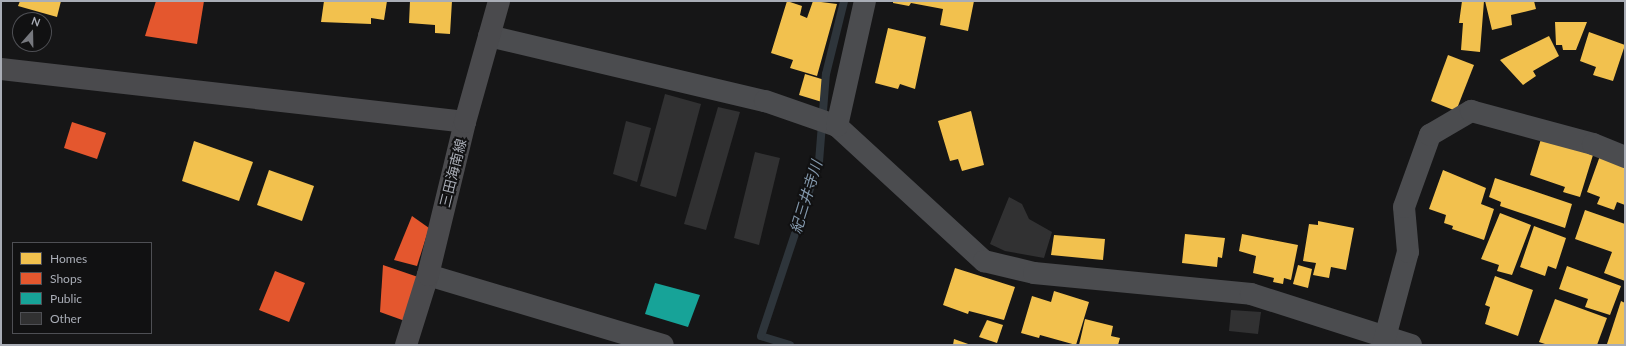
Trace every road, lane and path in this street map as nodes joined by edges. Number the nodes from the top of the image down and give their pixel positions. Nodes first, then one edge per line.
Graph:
1 (499, 1) edge
2 (865, 1) edge
3 (489, 36) junction
4 (1, 69) edge
5 (465, 122) junction
6 (837, 126) junction
7 (1625, 157) edge
8 (428, 274) junction
9 (1384, 340) edge
10 (406, 345) edge
11 (663, 345) edge
12 (1411, 345) edge

1 - 3 street, 三田海南線
2 - 6 street
3 - 5 street, 三田海南線
3 - 6 street
4 - 5 street
5 - 8 street, 三田海南線
6 - 9 street
7 - 9 street
8 - 10 street, 三田海南線
8 - 11 street
9 - 12 street

